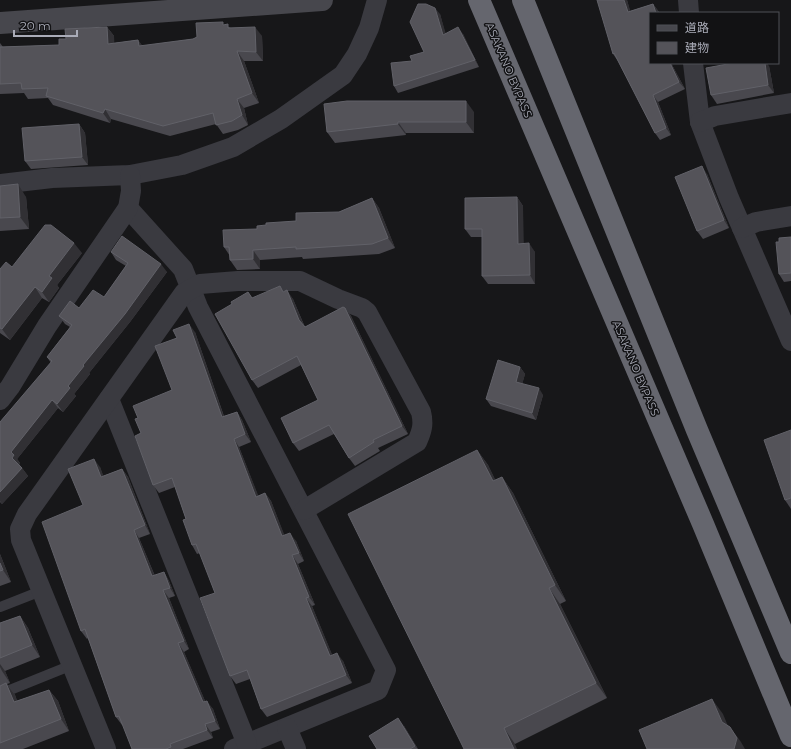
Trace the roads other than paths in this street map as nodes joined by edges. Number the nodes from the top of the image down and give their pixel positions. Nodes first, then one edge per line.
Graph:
1 (322, 0) edge
2 (378, 0) edge
3 (480, 0) edge
4 (523, 0) edge
5 (688, 0) edge
6 (235, 3) edge
7 (689, 12) edge
8 (0, 23) edge
9 (693, 64) edge
10 (791, 103) edge
11 (700, 122) junction
12 (130, 175) junction
13 (0, 184) edge
14 (128, 208) junction
15 (791, 216) edge
16 (742, 228) junction
17 (191, 288) junction
18 (787, 319) edge
19 (791, 341) edge
20 (109, 399) junction
21 (0, 400) edge
22 (304, 510) junction
23 (41, 591) junction
24 (0, 607) edge
25 (791, 653) edge
26 (72, 665) junction
27 (0, 694) edge
28 (287, 728) junction
29 (791, 736) edge
30 (240, 746) edge
31 (106, 749) edge
32 (296, 749) edge

1 - 6 street
2 - 12 street
3 - 29 highway, ASAKANO BYPASS
4 - 25 highway
5 - 7 street
6 - 8 street
9 - 11 street
10 - 11 street
11 - 16 street
12 - 13 street
12 - 14 street
14 - 17 street
14 - 21 street
15 - 16 street
16 - 18 street
17 - 20 street
17 - 22 street
17 - 22 street
18 - 19 street
20 - 23 street
20 - 30 street
22 - 28 street
23 - 24 lane
23 - 26 street
26 - 27 lane
26 - 31 street
28 - 30 street
28 - 32 street

